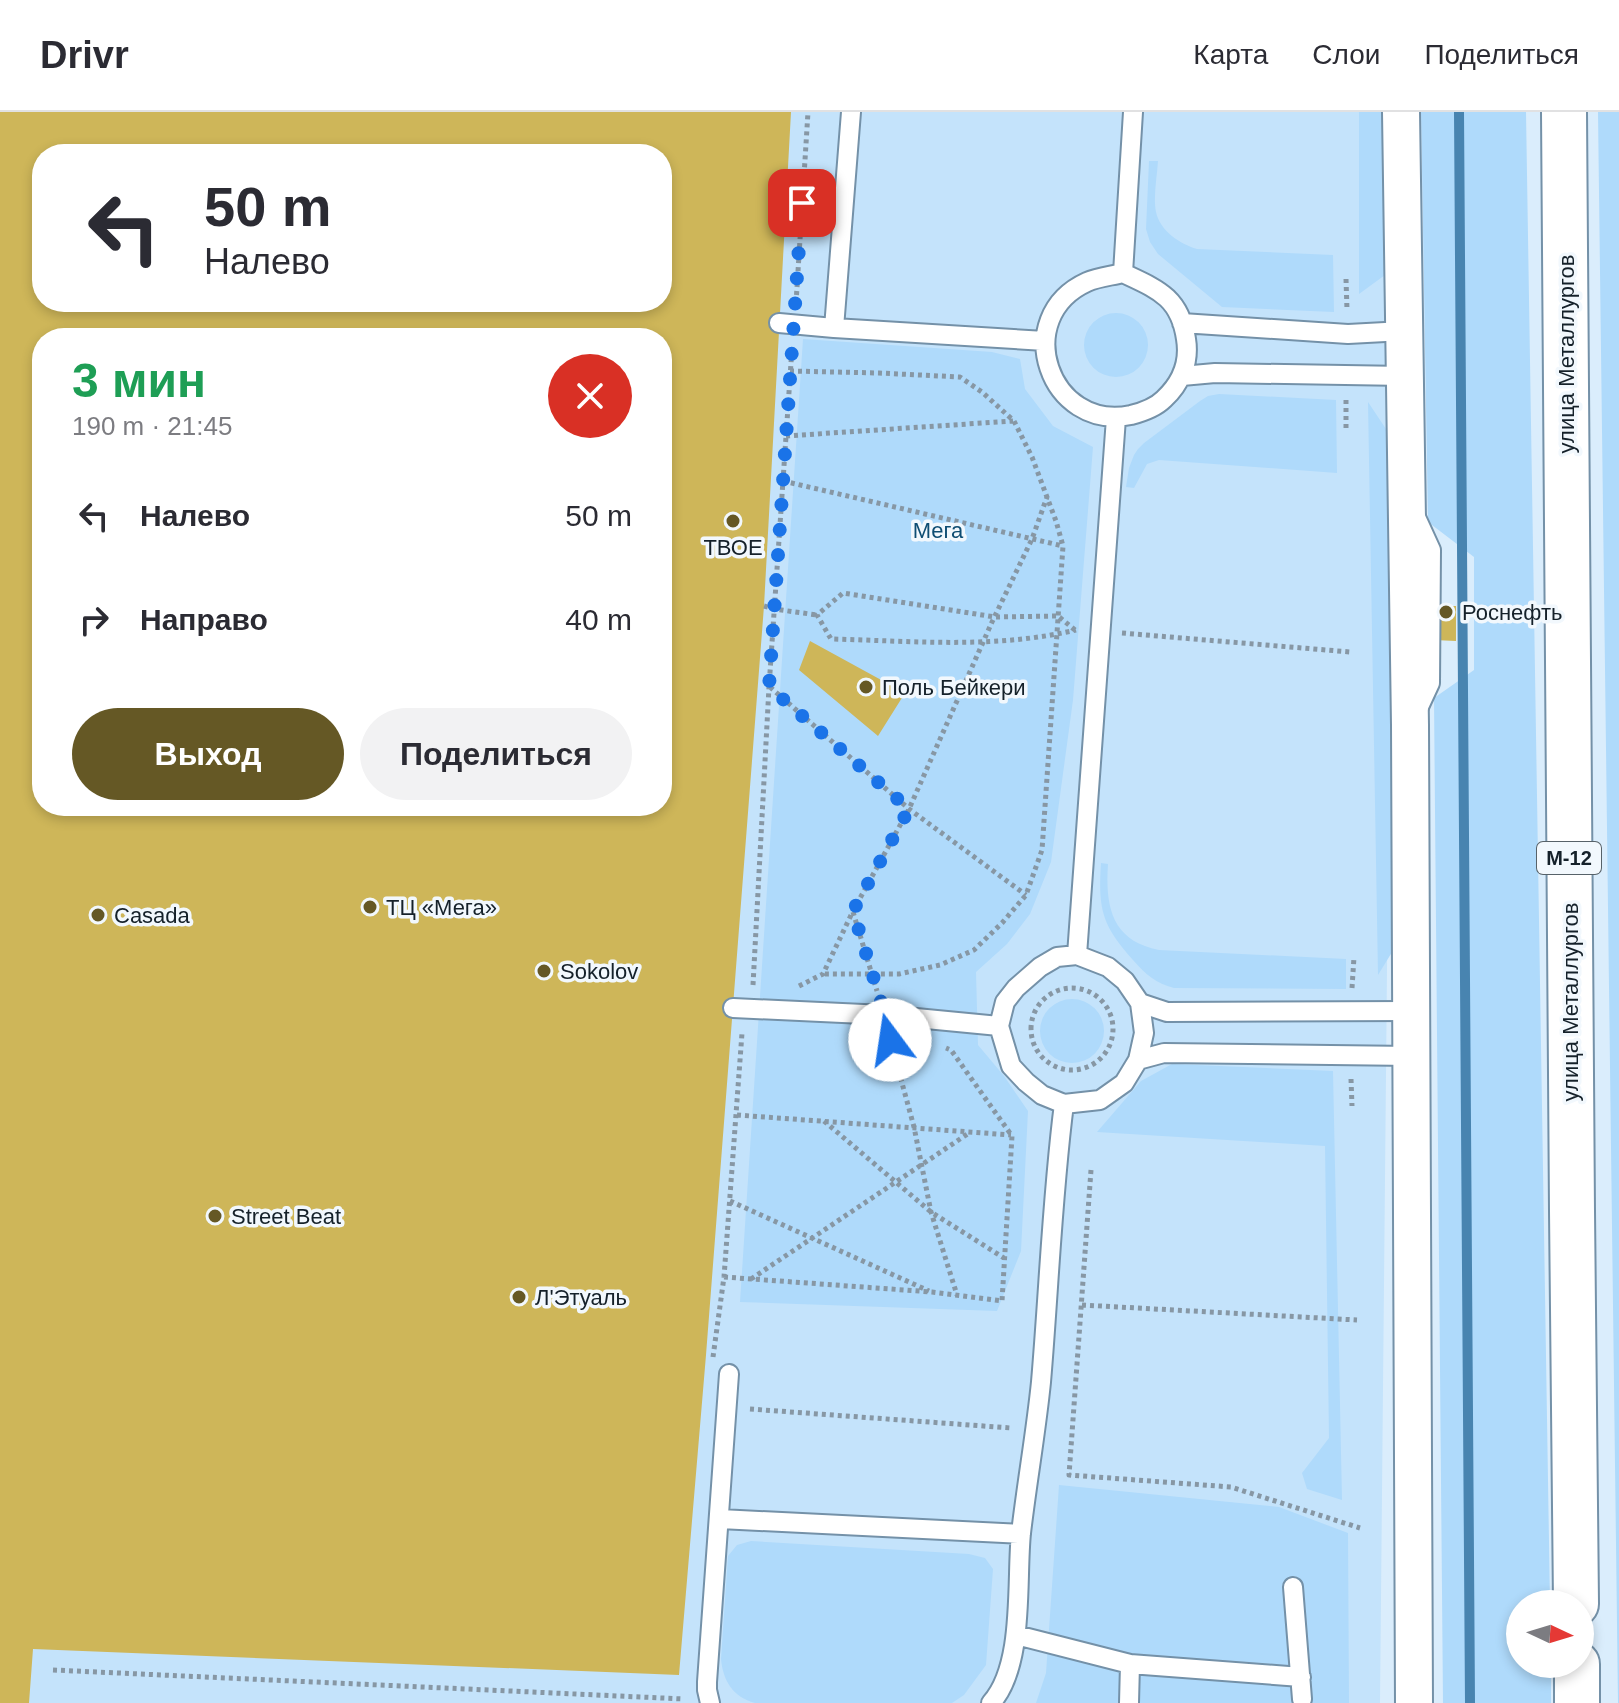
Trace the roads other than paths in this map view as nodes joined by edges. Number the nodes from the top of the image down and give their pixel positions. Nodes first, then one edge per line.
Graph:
1 (851, 112) edge
2 (1133, 112) edge
3 (1401, 112) edge
4 (1564, 112) edge
5 (1123, 273) junction
6 (1182, 323) junction
7 (787, 324) road end
8 (834, 328) junction
9 (1404, 331) junction
10 (1045, 341) junction
11 (1182, 376) junction
12 (1405, 376) junction
13 (1116, 418) junction
14 (1077, 955) junction
15 (1140, 1003) junction
16 (733, 1008) dead end
17 (1411, 1011) junction
18 (999, 1026) junction
19 (1412, 1056) junction
20 (1138, 1060) junction
21 (1064, 1104) junction
22 (729, 1374) dead end
23 (720, 1519) junction
24 (1021, 1534) junction
25 (1293, 1587) dead end
26 (1576, 1590) edge
27 (1016, 1635) junction
28 (1130, 1664) junction
29 (1301, 1677) junction
30 (1577, 1678) edge
31 (1302, 1699) dead end
32 (710, 1703) edge
33 (991, 1703) edge
34 (1129, 1703) edge
35 (1414, 1703) edge
36 (1577, 1703) edge

1 - 8 lane
2 - 5 lane
3 - 9 street
4 - 26 main road, улица Металлургов / М-12
5 - 6 lane
5 - 10 lane
6 - 9 lane
6 - 11 lane
7 - 8 lane
8 - 10 lane
9 - 12 street
10 - 13 lane
11 - 12 lane
11 - 13 lane
12 - 17 street
13 - 14 lane
14 - 15 lane
14 - 18 lane
15 - 17 lane
15 - 20 lane
16 - 18 lane
17 - 19 street
18 - 21 lane
19 - 20 lane
19 - 35 street
20 - 21 lane
21 - 24 lane
22 - 23 lane
23 - 24 lane
23 - 32 lane
24 - 27 lane
25 - 29 lane
27 - 28 lane
27 - 33 lane
28 - 29 lane
28 - 34 lane
29 - 31 lane
30 - 36 main road

